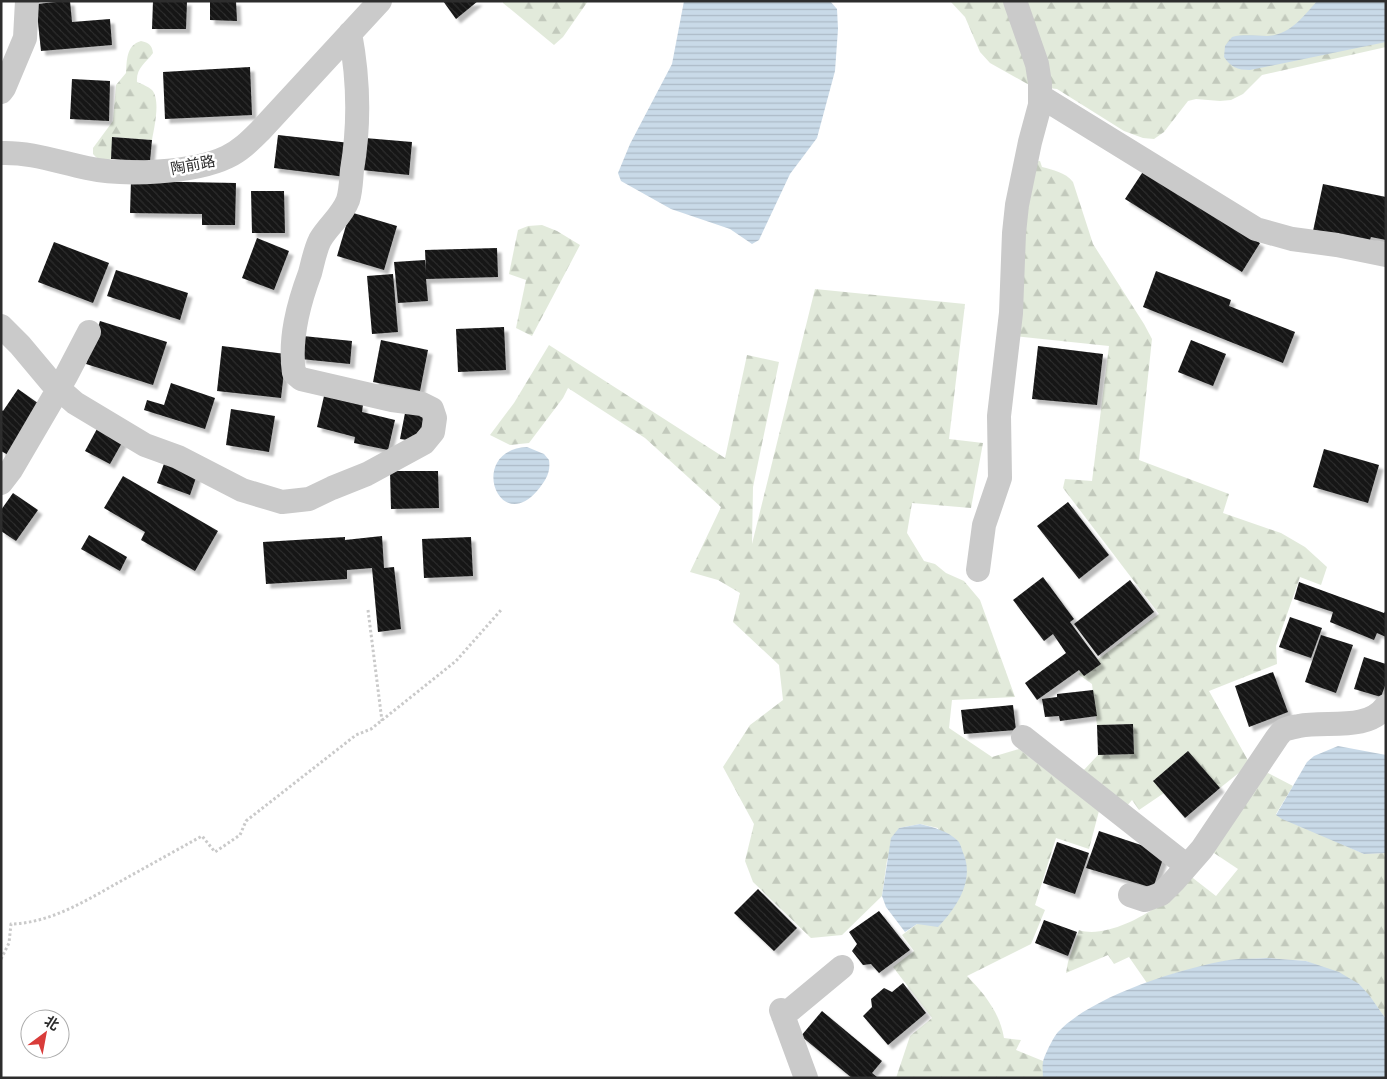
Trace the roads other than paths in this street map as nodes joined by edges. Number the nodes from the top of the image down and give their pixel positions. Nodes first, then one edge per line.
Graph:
1 (27, 1) edge
2 (1015, 1) edge
3 (373, 3) edge
4 (350, 34) junction
5 (1, 92) edge
6 (1040, 96) junction
7 (1, 153) edge
8 (1386, 255) edge
9 (1, 326) edge
10 (89, 332) dead end
11 (58, 388) junction
12 (1, 483) edge
13 (978, 570) dead end
14 (1386, 706) edge
15 (1023, 737) dead end
16 (1187, 866) junction
17 (1130, 895) dead end
18 (842, 968) dead end
19 (806, 1078) edge

1 - 5 street
2 - 6 street
3 - 4 street, 陶前路
4 - 7 street, 陶前路
4 - 11 street
6 - 8 street
6 - 13 street
9 - 11 street
10 - 11 street
11 - 12 street
14 - 16 street
15 - 16 street
16 - 17 street
18 - 19 street

